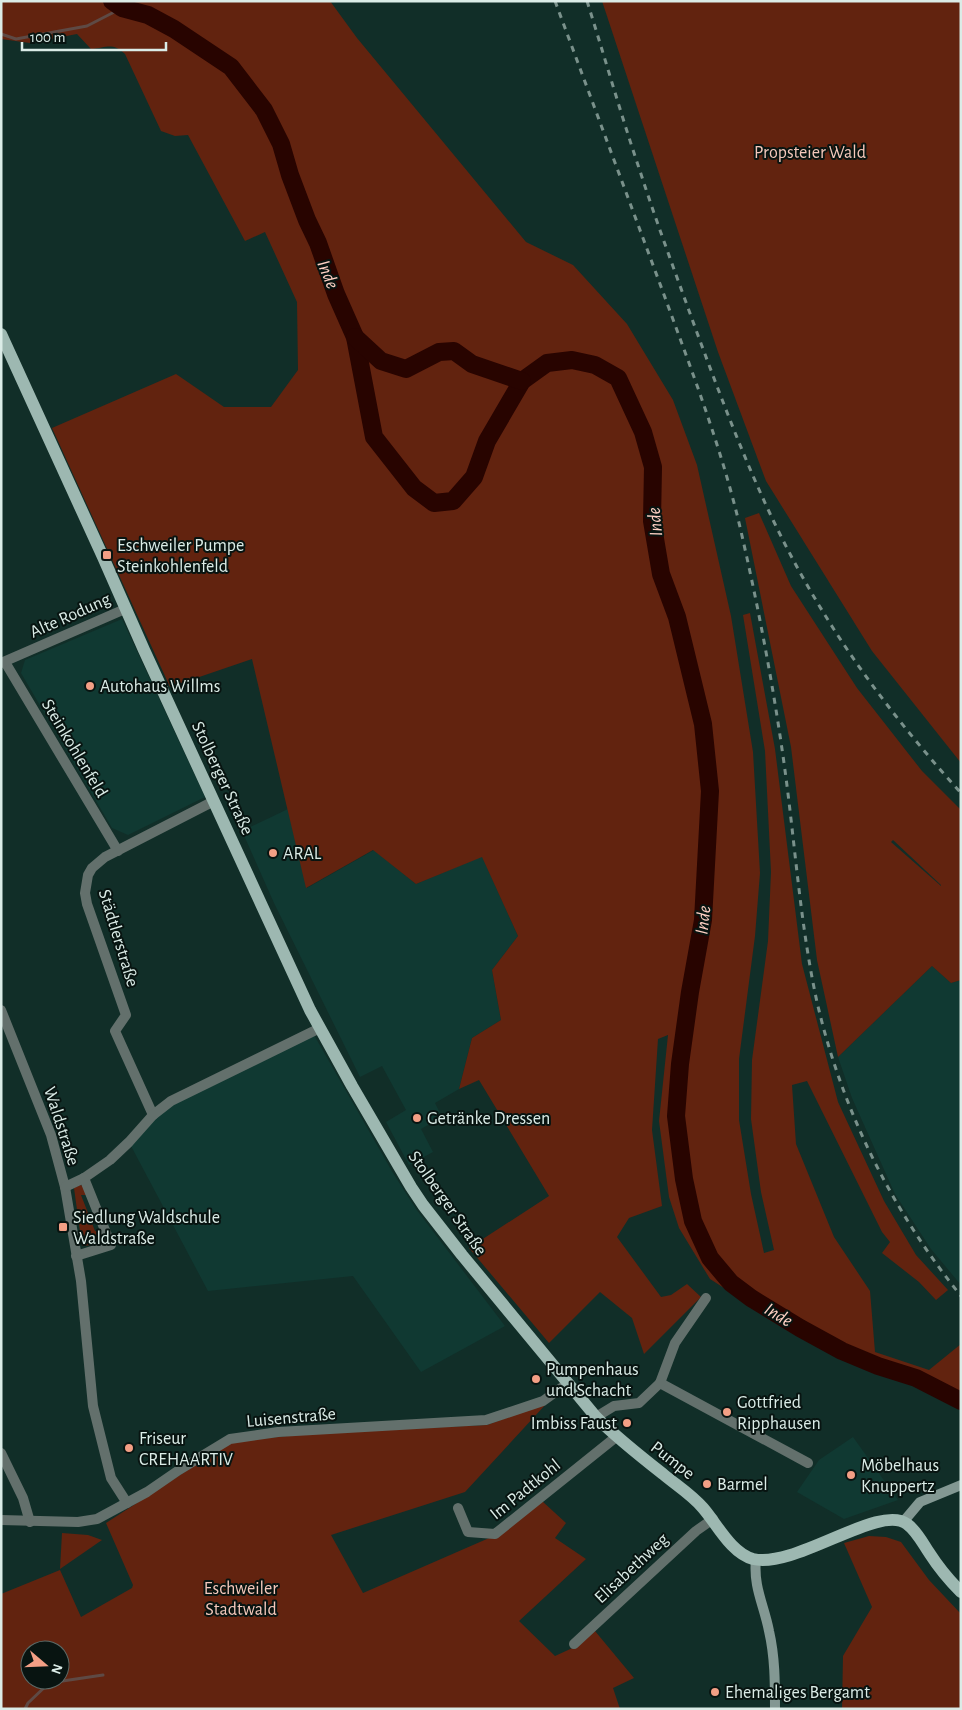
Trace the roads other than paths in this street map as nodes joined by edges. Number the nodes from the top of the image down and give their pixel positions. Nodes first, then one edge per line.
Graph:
1 (1, 334) edge
2 (125, 609) junction
3 (3, 663) edge
4 (214, 802) junction
5 (118, 851) junction
6 (3, 1016) edge
7 (320, 1028) junction
8 (153, 1115) junction
9 (84, 1178) junction
10 (65, 1188) junction
11 (76, 1256) junction
12 (706, 1298) dead end
13 (568, 1383) junction
14 (660, 1383) junction
15 (596, 1417) junction
16 (616, 1437) junction
17 (1, 1453) edge
18 (808, 1463) dead end
19 (961, 1485) edge
20 (126, 1503) junction
21 (458, 1508) dead end
22 (713, 1519) junction
23 (1, 1520) edge
24 (30, 1522) junction
25 (904, 1522) junction
26 (756, 1560) junction
27 (961, 1592) edge
28 (574, 1644) dead end
29 (775, 1709) edge

1 - 2 main road, Stolberger Straße
2 - 3 street, Alte Rodung
2 - 4 main road, Stolberger Straße
3 - 5 street, Steinkohlenfeld
4 - 5 street, Städtlerstraße
4 - 7 main road, Stolberger Straße
5 - 8 street, Städtlerstraße
6 - 10 street, Waldstraße
7 - 8 street
7 - 13 main road, Stolberger Straße
8 - 9 street
9 - 10 street
9 - 11 street, Waldstraße
10 - 11 street, Waldstraße
11 - 20 street, Waldstraße
12 - 14 street
13 - 15 main road, Pumpe
13 - 20 street, Luisenstraße
14 - 15 street
14 - 18 street
15 - 16 main road, Pumpe
16 - 21 street, Im Padtkohl
16 - 22 main road, Pumpe
17 - 24 street
19 - 25 main road
20 - 24 street, Luisenstraße
22 - 26 main road, Pumpe
22 - 28 street, Elisabethweg
23 - 24 street, Luisenstraße
25 - 26 main road
25 - 27 main road
26 - 29 main road

